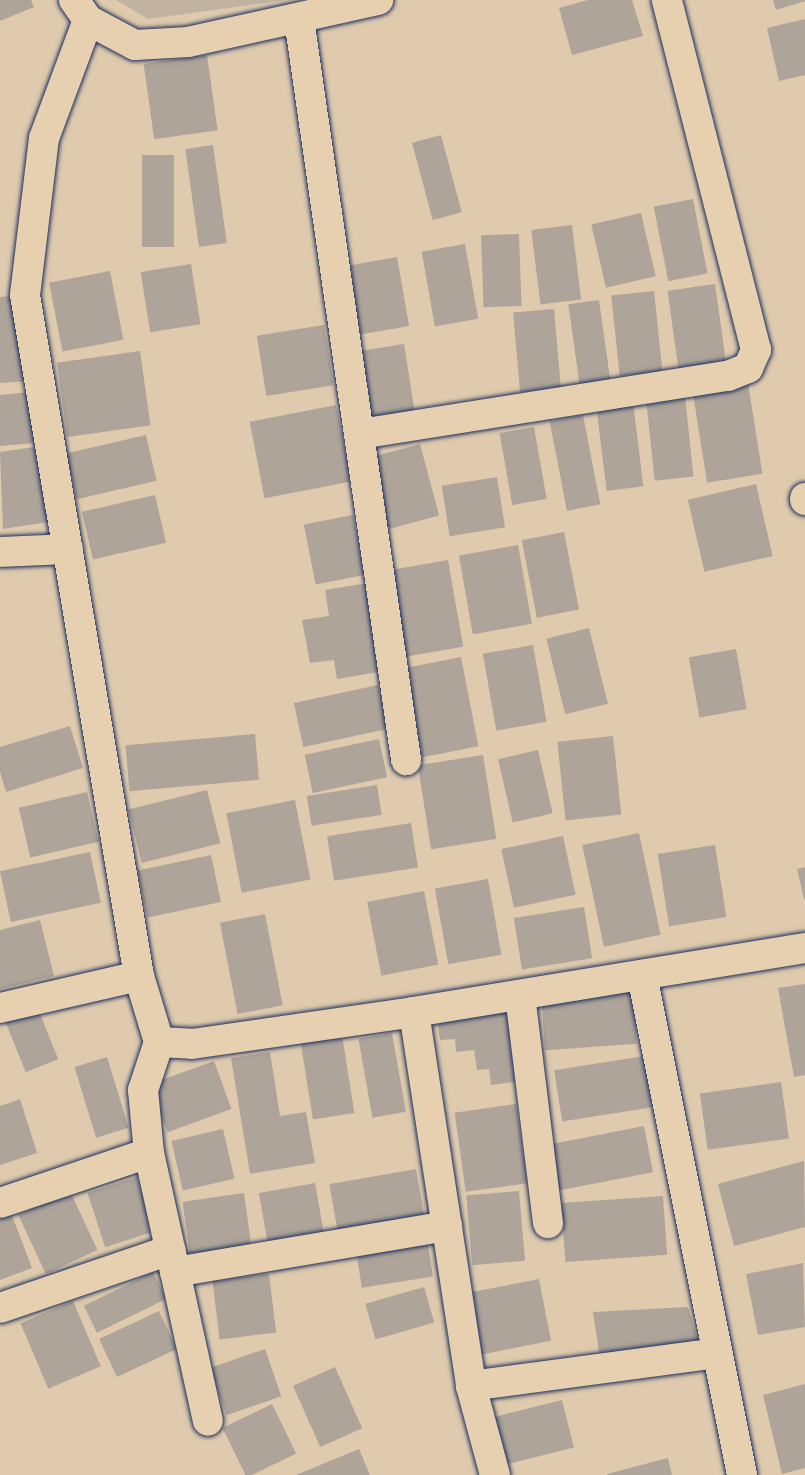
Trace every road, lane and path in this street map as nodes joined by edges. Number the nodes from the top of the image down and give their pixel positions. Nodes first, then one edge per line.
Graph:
1 (378, 0) edge
2 (667, 0) edge
3 (81, 10) edge
4 (299, 19) junction
5 (360, 434) junction
6 (68, 549) junction
7 (0, 552) edge
8 (406, 760) dead end
9 (805, 948) edge
10 (642, 975) junction
11 (139, 976) junction
12 (520, 995) junction
13 (0, 1008) edge
14 (414, 1012) junction
15 (159, 1042) junction
16 (149, 1153) junction
17 (0, 1203) edge
18 (548, 1223) dead end
19 (447, 1226) junction
20 (172, 1261) junction
21 (0, 1308) edge
22 (717, 1353) junction
23 (471, 1386) junction
24 (208, 1421) dead end
25 (495, 1475) edge
26 (742, 1475) edge

1 - 4 street
2 - 5 street
3 - 4 street
3 - 6 street
4 - 5 street
5 - 8 street
6 - 7 street
6 - 11 street
9 - 10 street
10 - 12 street
10 - 22 street
11 - 13 street
11 - 15 street
12 - 14 street
12 - 18 street
14 - 15 street
14 - 19 street
15 - 16 street
16 - 17 street
16 - 20 street
19 - 20 street
19 - 23 street
20 - 21 street
20 - 24 street
22 - 23 street
22 - 26 street
23 - 25 street

